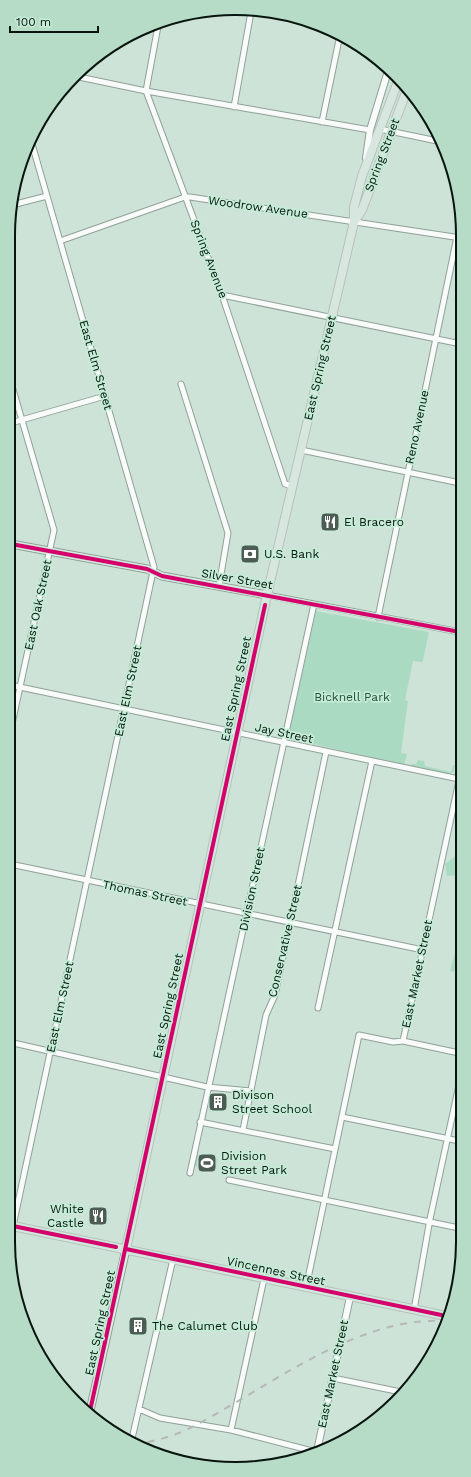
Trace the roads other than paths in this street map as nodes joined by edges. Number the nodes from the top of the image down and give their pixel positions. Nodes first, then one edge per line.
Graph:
1 (250, 15) edge
2 (157, 30) edge
3 (339, 41) edge
4 (386, 75) edge
5 (82, 78) edge
6 (397, 86) edge
7 (146, 91) junction
8 (405, 95) edge
9 (234, 107) junction
10 (322, 122) junction
11 (380, 129) junction
12 (370, 130) junction
13 (390, 133) junction
14 (434, 141) edge
15 (33, 148) edge
16 (365, 167) junction
17 (47, 196) junction
18 (185, 197) junction
19 (17, 204) edge
20 (354, 222) junction
21 (456, 238) edge
22 (60, 241) junction
23 (456, 251) edge
24 (222, 295) junction
25 (331, 317) junction
26 (436, 339) junction
27 (456, 343) edge
28 (181, 384) dead end
29 (15, 396) edge
30 (105, 396) junction
31 (22, 419) junction
32 (15, 422) edge
33 (301, 450) junction
34 (408, 472) junction
35 (456, 482) edge
36 (292, 486) junction
37 (15, 543) edge
38 (49, 552) junction
39 (154, 572) junction
40 (219, 586) junction
41 (267, 595) junction
42 (314, 604) junction
43 (378, 617) junction
44 (456, 631) edge
45 (15, 686) edge
46 (20, 688) junction
47 (15, 710) edge
48 (124, 710) junction
49 (237, 733) junction
50 (283, 743) junction
51 (326, 752) junction
52 (372, 761) junction
53 (456, 777) edge
54 (456, 792) edge
55 (15, 865) edge
56 (87, 880) junction
57 (200, 905) junction
58 (247, 915) junction
59 (290, 923) junction
60 (335, 932) junction
61 (423, 950) junction
62 (318, 1008) dead end
63 (403, 1041) junction
64 (15, 1043) edge
65 (50, 1052) junction
66 (456, 1052) edge
67 (163, 1077) junction
68 (207, 1087) junction
69 (251, 1091) junction
70 (456, 1100) edge
71 (342, 1117) junction
72 (200, 1122) junction
73 (243, 1130) junction
74 (448, 1139) junction
75 (456, 1140) edge
76 (335, 1149) junction
77 (190, 1173) dead end
78 (229, 1180) dead end
79 (324, 1201) junction
80 (15, 1203) edge
81 (430, 1222) junction
82 (15, 1226) edge
83 (456, 1227) edge
84 (126, 1249) junction
85 (173, 1259) junction
86 (264, 1279) junction
87 (306, 1288) junction
88 (350, 1298) junction
89 (414, 1310) junction
90 (443, 1315) edge
91 (333, 1378) junction
92 (397, 1391) edge
93 (91, 1408) edge
94 (139, 1409) junction
95 (231, 1430) junction
96 (133, 1436) edge
97 (317, 1446) edge
98 (308, 1449) edge

1 - 9 street
2 - 7 street
3 - 10 street
4 - 12 street
5 - 7 street
6 - 11 main road, East Spring Street
7 - 9 street
7 - 18 street, Spring Avenue
8 - 13 main road, Spring Street
9 - 10 street
10 - 12 street
11 - 13 street
11 - 16 main road, East Spring Street
12 - 16 street
13 - 14 street
13 - 20 main road, Spring Street
15 - 17 street, East Elm Street
16 - 20 main road, East Spring Street
17 - 19 street
17 - 22 street, East Elm Street
18 - 20 street, Woodrow Avenue
18 - 22 street, Woodrow Avenue
18 - 24 street, Spring Avenue
20 - 21 street, Woodrow Avenue
20 - 25 main road, East Spring Street
22 - 30 street, East Elm Street
23 - 26 street, Reno Avenue
24 - 25 street
24 - 36 street, Spring Avenue
25 - 26 street
25 - 33 main road, East Spring Street
26 - 27 street
26 - 34 street, Reno Avenue
28 - 40 street
29 - 31 street, East Oak Street
30 - 31 street
30 - 39 street, East Elm Street
31 - 32 street
31 - 38 street, East Oak Street
33 - 34 street
33 - 36 main road, East Spring Street
34 - 35 street
34 - 43 street, Reno Avenue
36 - 41 main road, East Spring Street
37 - 38 main road, Silver Street
38 - 39 main road, Silver Street
38 - 46 street, East Oak Street
39 - 40 main road, Silver Street
39 - 48 street, East Elm Street
40 - 41 main road, Silver Street
41 - 42 street, Silver Street
41 - 49 main road, East Spring Street
42 - 43 street, Silver Street
42 - 50 street, Division Street
43 - 44 street, Silver Street
45 - 46 street, Jay Street
46 - 47 street, East Oak Street
46 - 48 street, Jay Street
48 - 49 street, Jay Street
48 - 56 street, East Elm Street
49 - 50 street, Jay Street
49 - 57 main road, East Spring Street
50 - 51 street, Jay Street
50 - 58 street, Division Street
51 - 52 street, Jay Street
51 - 59 street, Conservative Street
52 - 53 street, Jay Street
52 - 60 street
54 - 61 street, East Market Street
55 - 56 street, Thomas Street
56 - 57 street, Thomas Street
56 - 65 street, East Elm Street
57 - 58 street, Thomas Street
57 - 67 main road, East Spring Street
58 - 59 street, Thomas Street
58 - 68 street, Division Street
59 - 60 street, Thomas Street
59 - 69 street, Conservative Street
60 - 61 street, Thomas Street
60 - 62 street
61 - 63 street, East Market Street
63 - 66 street
63 - 71 street, East Market Street
64 - 65 street
65 - 67 street
65 - 80 street, East Elm Street
67 - 68 street
67 - 84 main road, East Spring Street
68 - 69 street
68 - 72 street, Division Street
69 - 73 street, Conservative Street
70 - 74 street
71 - 74 street
71 - 76 street, East Market Street
72 - 73 street
72 - 77 street, Division Street
73 - 76 street
74 - 75 street
74 - 81 street
76 - 79 street, East Market Street
78 - 79 street
79 - 81 street
79 - 87 street, East Market Street
81 - 83 street
81 - 89 street
82 - 84 main road, Vincennes Street
84 - 85 main road, Vincennes Street
84 - 93 main road, East Spring Street
85 - 86 main road, Vincennes Street
85 - 94 street
86 - 87 main road, Vincennes Street
86 - 95 street
87 - 88 main road, Vincennes Street
88 - 89 main road, Vincennes Street
88 - 91 street, East Market Street
89 - 90 main road, Vincennes Street
91 - 92 street
91 - 97 street, East Market Street
94 - 95 street
94 - 96 street
95 - 98 street

